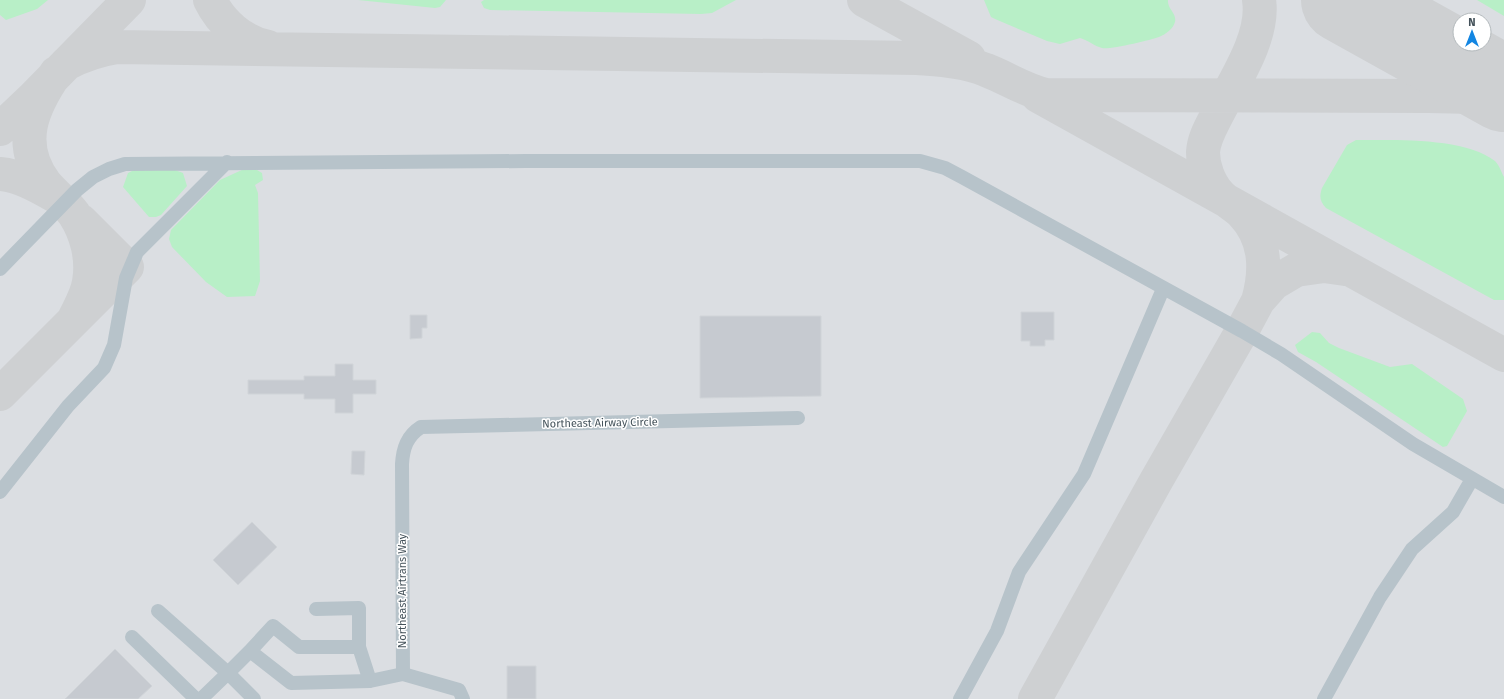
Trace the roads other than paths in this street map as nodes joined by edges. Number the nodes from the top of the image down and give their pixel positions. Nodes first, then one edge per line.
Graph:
1 (227, 162) junction
2 (0, 269) edge
3 (1163, 289) junction
4 (798, 418) dead end
5 (408, 440) joint
6 (1472, 479) junction
7 (0, 492) edge
8 (1504, 497) edge
9 (316, 609) dead end
10 (158, 611) dead end
11 (132, 637) dead end
12 (359, 647) junction
13 (250, 651) junction
14 (228, 673) junction
15 (403, 674) junction
16 (370, 681) junction
17 (461, 695) edge
18 (196, 699) edge
19 (201, 699) edge
20 (254, 699) edge
21 (960, 699) edge
22 (1324, 699) edge

1 - 2 lane
1 - 3 lane
1 - 7 lane
3 - 6 lane
3 - 21 lane
4 - 5 lane, Northeast Airway Circle
5 - 15 lane, Northeast Airtrans Way
6 - 8 lane
6 - 22 lane
9 - 12 lane
10 - 14 lane
11 - 18 lane
12 - 13 lane
12 - 16 lane
13 - 14 lane
13 - 16 lane
14 - 19 lane
14 - 20 lane
15 - 16 lane
15 - 17 lane

